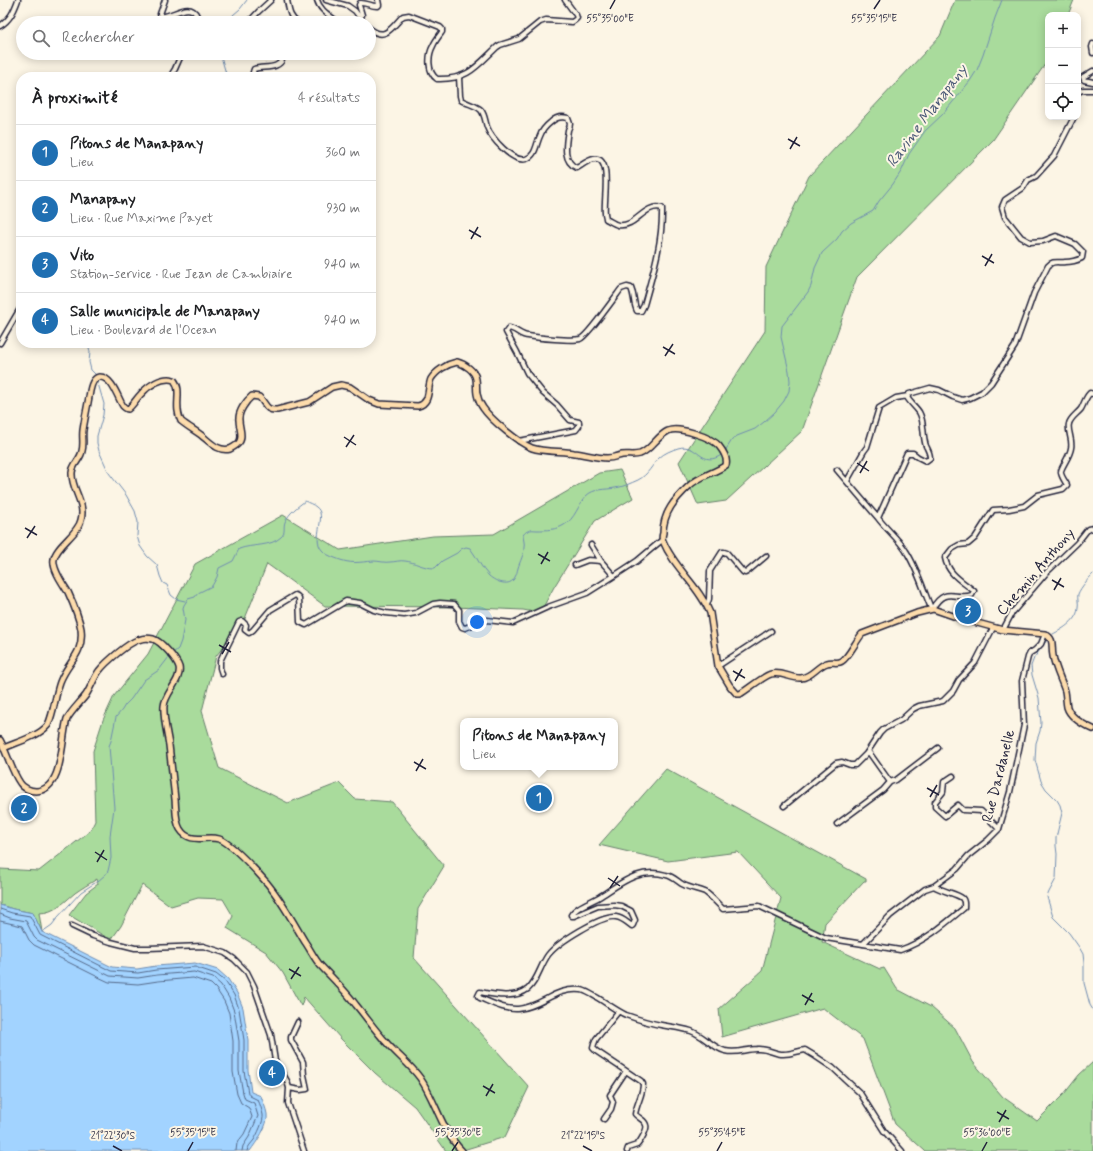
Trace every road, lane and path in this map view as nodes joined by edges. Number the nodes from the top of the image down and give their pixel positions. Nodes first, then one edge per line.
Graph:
1 (18, 0) edge
2 (165, 0) edge
3 (271, 0) edge
4 (287, 0) edge
5 (317, 0) edge
6 (326, 0) edge
7 (378, 0) edge
8 (566, 0) edge
9 (161, 16) edge
10 (166, 16) edge
11 (197, 16) edge
12 (254, 16) edge
13 (291, 16) edge
14 (330, 16) edge
15 (359, 16) edge
16 (361, 16) edge
17 (0, 26) edge
18 (376, 33) edge
19 (1093, 44) edge
20 (1093, 53) edge
21 (179, 60) edge
22 (282, 60) edge
23 (174, 72) edge
24 (253, 72) edge
25 (1093, 72) edge
26 (459, 77) junction
27 (1093, 82) edge
28 (1093, 90) edge
29 (1081, 91) edge
30 (1072, 120) edge
31 (16, 316) edge
32 (0, 343) edge
33 (1093, 394) edge
34 (908, 396) junction
35 (519, 441) junction
36 (837, 470) dead end
37 (847, 481) junction
38 (878, 518) junction
39 (1091, 528) edge
40 (662, 540) junction
41 (590, 545) dead end
42 (766, 556) dead end
43 (601, 561) junction
44 (575, 566) dead end
45 (614, 576) junction
46 (707, 605) junction
47 (932, 609) junction
48 (993, 628) junction
49 (1002, 630) junction
50 (771, 631) dead end
51 (1046, 634) junction
52 (718, 666) junction
53 (222, 674) dead end
54 (1093, 729) edge
55 (0, 740) edge
56 (2, 748) edge
57 (938, 748) dead end
58 (868, 751) junction
59 (953, 776) dead end
60 (890, 782) junction
61 (784, 806) dead end
62 (837, 824) dead end
63 (999, 829) junction
64 (934, 886) junction
65 (72, 926) dead end
66 (863, 944) junction
67 (618, 1012) junction
68 (298, 1022) dead end
69 (626, 1071) junction
70 (289, 1088) junction
71 (604, 1119) dead end
72 (304, 1151) edge
73 (462, 1151) edge
74 (627, 1151) edge
75 (902, 1151) edge

1 - 17 street
2 - 9 street
3 - 12 street
4 - 13 street
5 - 14 street
6 - 15 street
7 - 16 street
8 - 26 street
10 - 11 street
18 - 26 street
19 - 20 street
21 - 23 street
22 - 24 street
25 - 27 street
26 - 35 street
28 - 29 street
30 - 34 street
31 - 32 street
33 - 47 street
34 - 37 street
34 - 38 street
35 - 40 main road
35 - 56 main road
36 - 37 street
37 - 38 street
38 - 47 street
39 - 49 street, Chemin Anthony
40 - 45 street
40 - 46 main road
41 - 43 street
42 - 46 street
43 - 44 street
43 - 45 street
45 - 53 street
46 - 52 main road
47 - 48 main road
47 - 52 main road
48 - 49 main road
48 - 58 street
49 - 51 main road
50 - 52 street
51 - 54 main road
51 - 63 street, Rue Dardanelle
55 - 56 main road
56 - 73 main road
57 - 60 street
58 - 60 street
58 - 61 street
59 - 63 street
60 - 62 street
63 - 64 street, Rue Dardanelle
64 - 66 street, Rue Dardanelle
64 - 66 street
65 - 70 street
66 - 67 street
67 - 69 street
67 - 75 street
68 - 70 street
69 - 71 street
69 - 74 street
70 - 72 street

